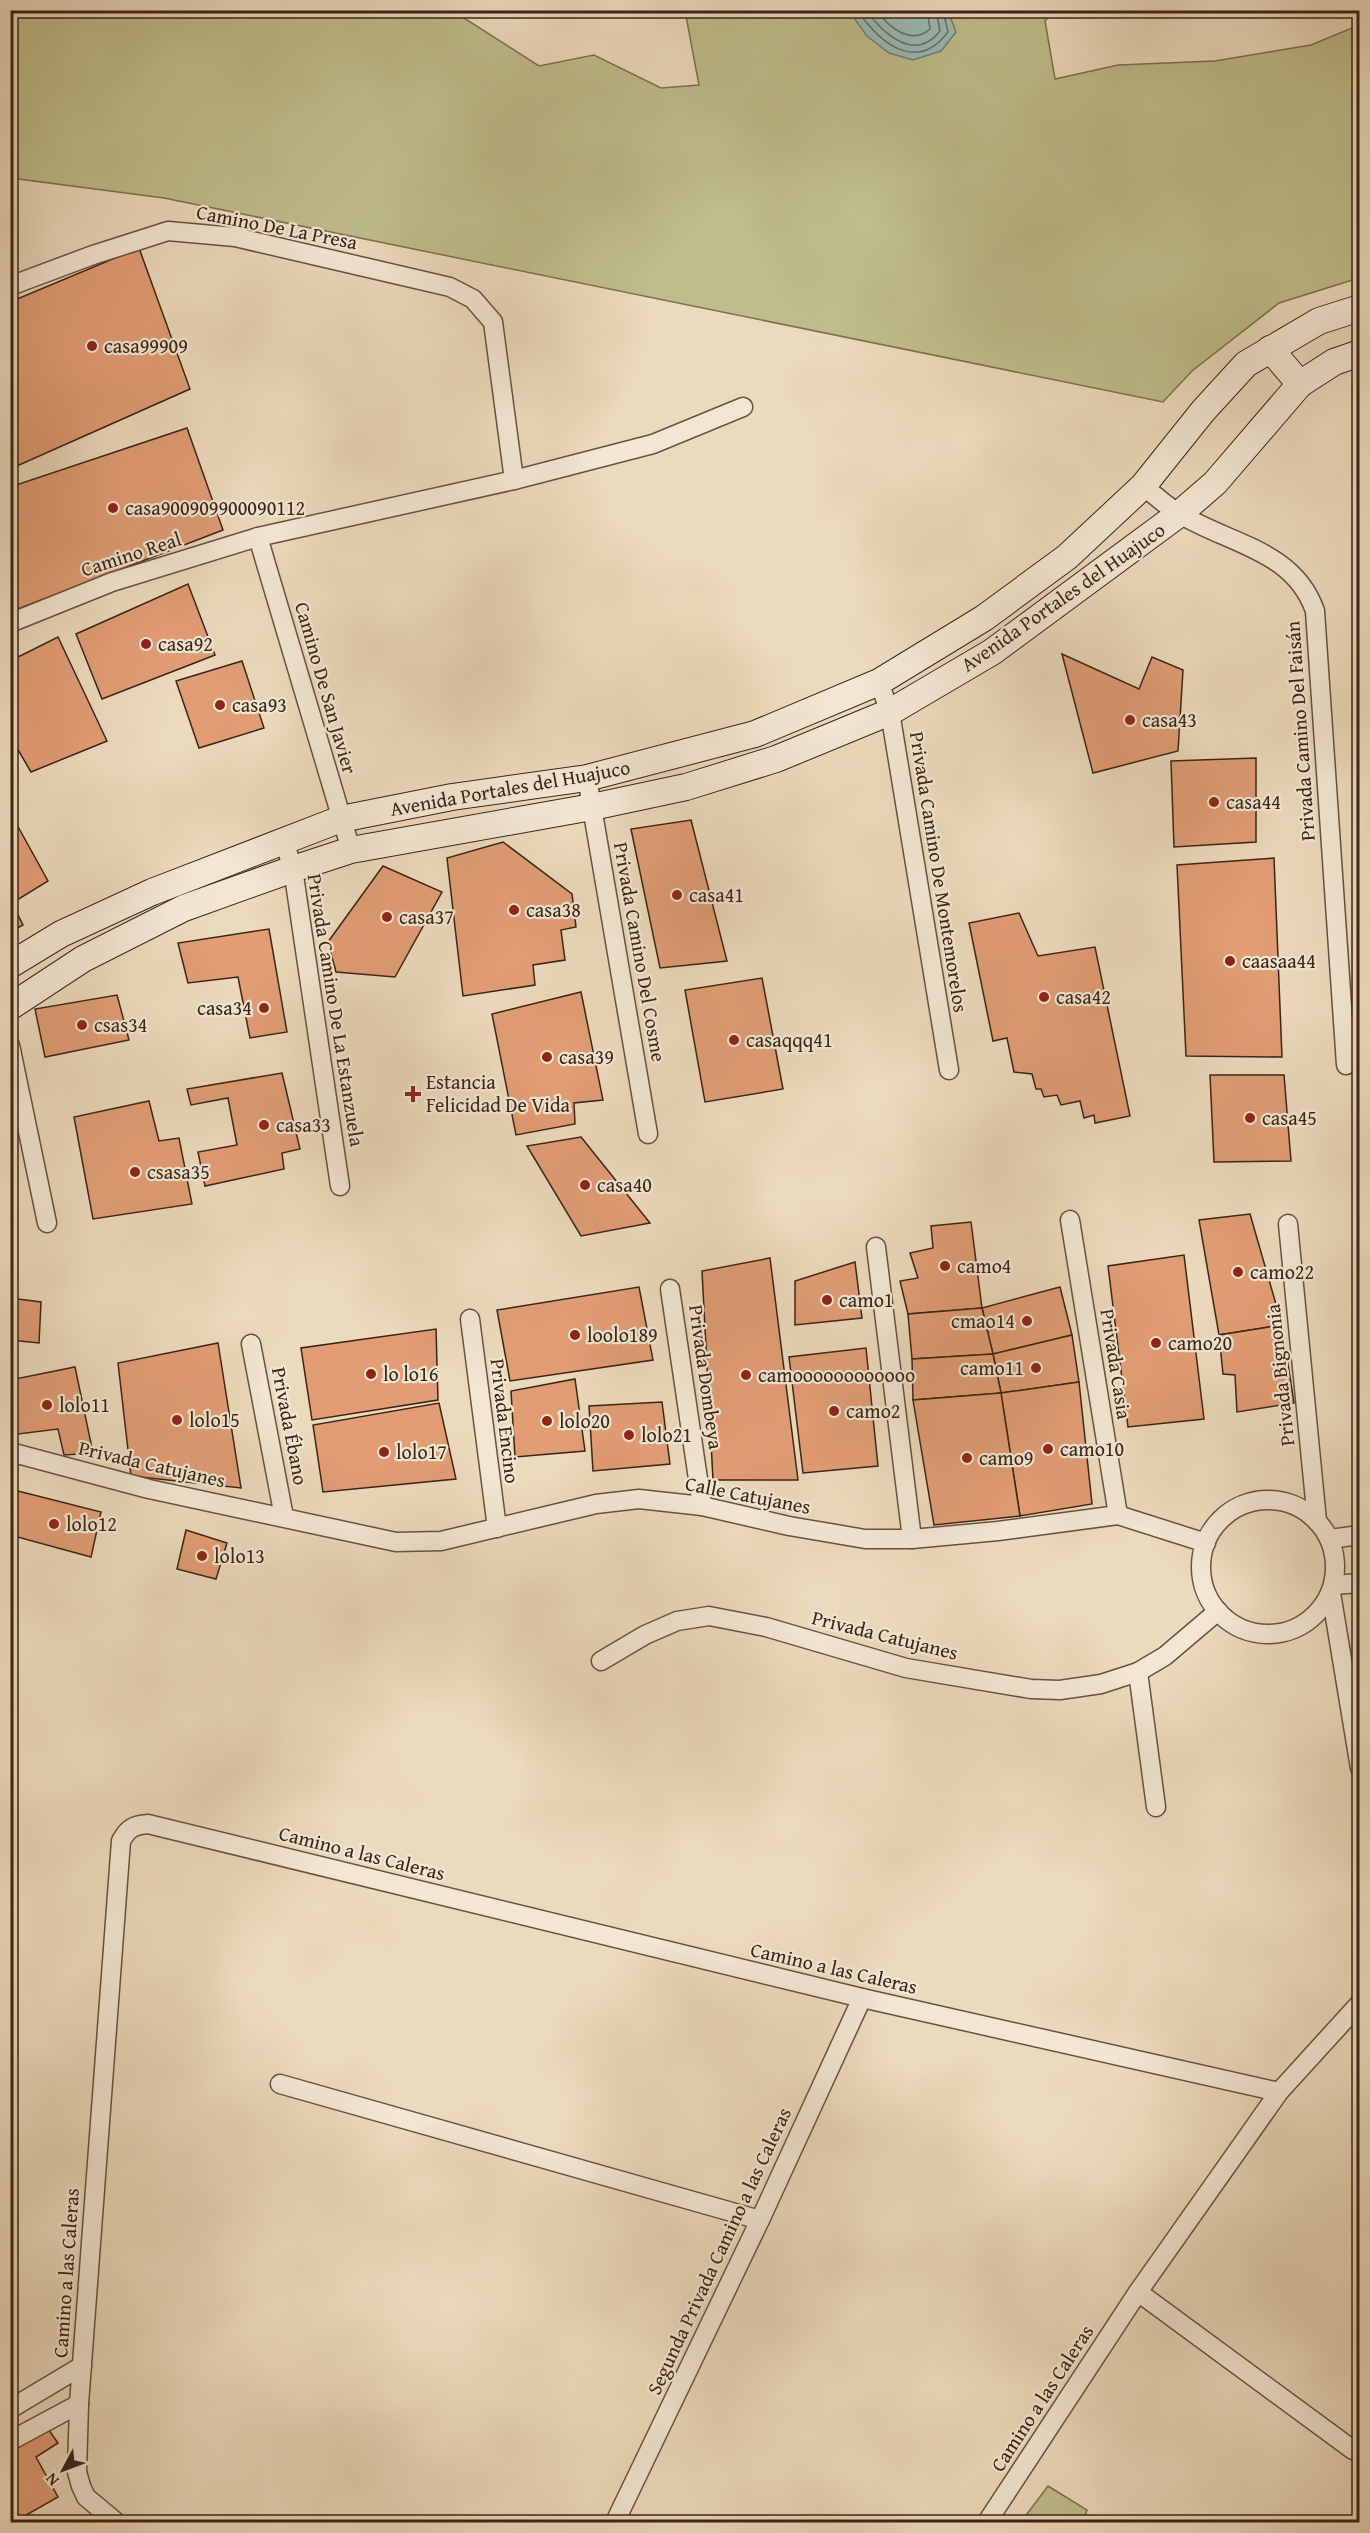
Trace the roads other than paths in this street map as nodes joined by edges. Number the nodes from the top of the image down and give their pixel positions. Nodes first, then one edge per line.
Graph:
1 (10, 286) edge
2 (1359, 308) edge
3 (1270, 349) junction
4 (1359, 353) edge
5 (1300, 384) junction
6 (743, 407) dead end
7 (514, 480) junction
8 (1143, 486) junction
9 (1179, 514) junction
10 (258, 537) junction
11 (10, 623) edge
12 (879, 682) junction
13 (890, 712) junction
14 (587, 778) junction
15 (592, 807) junction
16 (341, 819) junction
17 (284, 841) junction
18 (351, 850) junction
19 (293, 869) junction
20 (10, 965) edge
21 (10, 1007) edge
22 (10, 1045) edge
23 (1347, 1065) dead end
24 (949, 1070) dead end
25 (648, 1134) dead end
26 (340, 1186) dead end
27 (1070, 1221) dead end
28 (47, 1222) dead end
29 (1288, 1224) dead end
30 (876, 1247) dead end
31 (670, 1289) dead end
32 (470, 1319) dead end
33 (251, 1344) dead end
34 (10, 1452) edge
35 (702, 1506) junction
36 (1118, 1515) junction
37 (284, 1517) junction
38 (1317, 1521) junction
39 (497, 1528) junction
40 (1359, 1535) edge
41 (912, 1539) junction
42 (1330, 1539) junction
43 (1206, 1543) junction
44 (1359, 1583) edge
45 (1332, 1589) junction
46 (1218, 1611) junction
47 (601, 1661) dead end
48 (1138, 1672) junction
49 (1359, 1768) edge
50 (1156, 1808) dead end
51 (862, 1998) junction
52 (1359, 2003) edge
53 (280, 2084) dead end
54 (1279, 2092) junction
55 (760, 2220) junction
56 (1138, 2292) junction
57 (82, 2366) junction
58 (79, 2404) junction
59 (10, 2409) edge
60 (10, 2441) edge
61 (1353, 2450) dead end
62 (116, 2523) edge
63 (615, 2523) edge
64 (987, 2523) edge

1 - 7 street, Camino De La Presa
2 - 3 street, Avenida Portales del Huajuco
3 - 5 street
3 - 8 street, Avenida Portales del Huajuco
4 - 5 street, Avenida Portales del Huajuco
5 - 9 street, Avenida Portales del Huajuco
6 - 7 street, Camino Real
7 - 10 street, Camino Real
8 - 9 street, Privada Camino Del Faisán
8 - 12 street, Avenida Portales del Huajuco
9 - 13 street, Avenida Portales del Huajuco
9 - 23 street, Privada Camino Del Faisán
10 - 11 street, Camino Real
10 - 16 street, Camino De San Javier
12 - 13 street, Privada Camino De Montemorelos
12 - 14 street, Avenida Portales del Huajuco
13 - 15 street, Avenida Portales del Huajuco
13 - 24 street, Privada Camino De Montemorelos
14 - 15 street, Privada Camino Del Cosme
14 - 16 street, Avenida Portales del Huajuco
15 - 18 street, Avenida Portales del Huajuco
15 - 25 street, Privada Camino Del Cosme
16 - 17 street, Avenida Portales del Huajuco
16 - 18 street, Camino De San Javier
17 - 19 street, Privada Camino De La Estanzuela
17 - 20 street, Avenida Portales del Huajuco
18 - 19 street, Avenida Portales del Huajuco
19 - 21 street, Avenida Portales del Huajuco
19 - 26 street, Privada Camino De La Estanzuela
22 - 28 street
27 - 36 street, Privada Casia
29 - 38 street, Privada Bignonia
30 - 41 street
31 - 35 street, Privada Dombeya
32 - 39 street, Privada Encino
33 - 37 street, Privada Ébano
34 - 37 street, Privada Catujanes
35 - 39 street, Calle Catujanes
35 - 41 street, Calle Catujanes
36 - 41 street, Calle Catujanes
36 - 43 street, Calle Catujanes
37 - 39 street, Calle Catujanes
38 - 42 street
38 - 43 street
40 - 42 street
42 - 45 street
43 - 46 street
44 - 45 street
45 - 46 street
45 - 49 street
46 - 48 street, Privada Catujanes
47 - 48 street, Privada Catujanes
48 - 50 street
51 - 54 street, Camino a las Caleras
51 - 55 street, Segunda Privada Camino a las Caleras
51 - 57 street, Camino a las Caleras
52 - 54 street, Camino a las Caleras
53 - 55 street
54 - 56 street, Camino a las Caleras
55 - 63 street, Segunda Privada Camino a las Caleras
56 - 61 street
56 - 64 street, Camino a las Caleras
57 - 58 street, Camino a las Caleras
57 - 59 street
58 - 60 street
58 - 62 street, Camino a las Caleras

